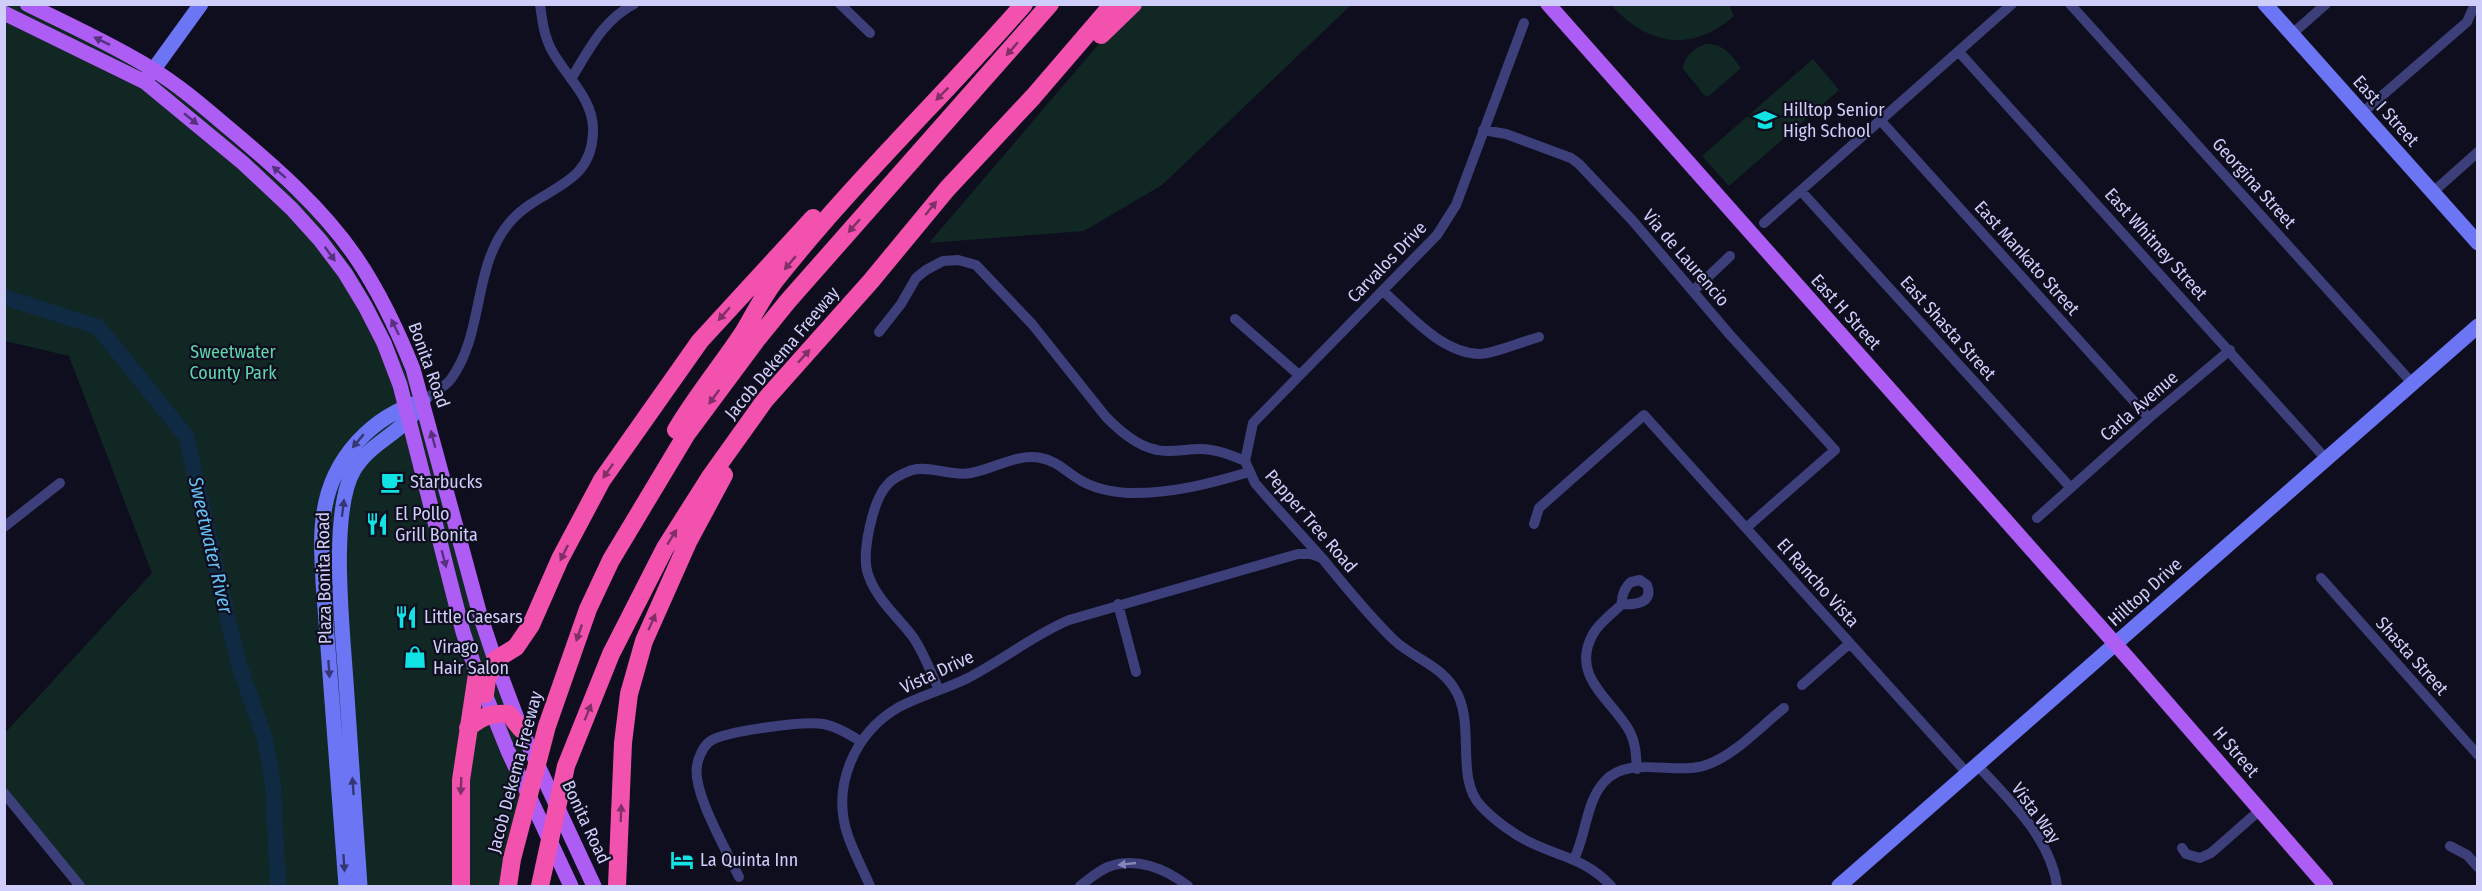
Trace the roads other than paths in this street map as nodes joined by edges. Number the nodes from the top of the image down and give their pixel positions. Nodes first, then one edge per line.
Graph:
1 (27, 4) edge
2 (201, 4) edge
3 (540, 4) edge
4 (634, 4) edge
5 (840, 4) edge
6 (1024, 4) edge
7 (1050, 4) edge
8 (1113, 4) edge
9 (1133, 4) edge
10 (1548, 4) edge
11 (2012, 4) edge
12 (2070, 4) edge
13 (2265, 4) edge
14 (2326, 4) edge
15 (2475, 4) edge
16 (4, 13) edge
17 (1524, 23) dead end
18 (870, 33) dead end
19 (2292, 34) junction
20 (1959, 52) junction
21 (149, 76) junction
22 (571, 79) junction
23 (1033, 97) junction
24 (2362, 113) junction
25 (1881, 121) junction
26 (1483, 130) junction
27 (2478, 152) edge
28 (870, 171) junction
29 (1801, 191) junction
30 (2433, 192) junction
31 (1764, 223) dead end
32 (2478, 243) edge
33 (1730, 256) dead end
34 (1383, 291) junction
35 (1693, 291) junction
36 (1235, 319) dead end
37 (2478, 326) edge
38 (879, 332) dead end
39 (1539, 337) dead end
40 (2230, 350) junction
41 (1299, 375) junction
42 (2413, 384) junction
43 (765, 400) junction
44 (423, 401) junction
45 (406, 414) junction
46 (2149, 418) junction
47 (2327, 460) junction
48 (1247, 467) junction
49 (60, 483) dead end
50 (2070, 487) junction
51 (2037, 518) dead end
52 (1534, 524) dead end
53 (4, 527) edge
54 (1746, 528) junction
55 (1322, 558) junction
56 (611, 560) junction
57 (2321, 578) dead end
58 (1118, 604) junction
59 (1622, 604) dead end
60 (1850, 643) junction
61 (2115, 645) junction
62 (495, 660) junction
63 (1136, 672) dead end
64 (477, 674) junction
65 (1802, 685) dead end
66 (939, 690) junction
67 (485, 694) junction
68 (1784, 708) dead end
69 (492, 713) junction
70 (468, 728) junction
71 (521, 729) junction
72 (860, 741) junction
73 (2478, 755) edge
74 (1637, 769) junction
75 (1972, 769) junction
76 (4, 794) edge
77 (2260, 810) junction
78 (2450, 846) dead end
79 (2182, 848) dead end
80 (1574, 859) junction
81 (2478, 867) edge
82 (739, 877) dead end
83 (615, 881) edge
84 (541, 885) edge
85 (80, 886) edge
86 (346, 886) edge
87 (360, 886) edge
88 (461, 886) edge
89 (508, 886) edge
90 (571, 886) edge
91 (594, 886) edge
92 (870, 886) edge
93 (1080, 886) edge
94 (1188, 886) edge
95 (1611, 886) edge
96 (1839, 886) edge
97 (2057, 886) edge
98 (2326, 886) edge

21 -> 1 main road, Bonita Road
2 - 21 main road
3 - 22 street
4 - 22 street
5 - 18 street
6 -> 28 highway
7 -> 56 highway, Jacob Dekema Freeway
8 - 23 highway, Jacob Dekema Freeway
9 - 23 highway
10 - 61 main road, East H Street
11 - 20 street
12 - 42 street, Georgina Street
13 - 19 main road, East I Street
14 - 19 street
15 - 24 street
16 - 21 main road, Bonita Road
17 - 26 street, Carvalos Drive
19 - 24 main road, East I Street
20 - 25 street
20 - 40 street, East Whitney Street
44 -> 21 main road, Bonita Road
21 -> 45 main road, Bonita Road
22 - 44 street
43 -> 23 highway, Jacob Dekema Freeway
24 - 30 main road, East I Street
25 - 29 street
25 - 46 street, East Mankato Street
26 - 34 street, Carvalos Drive
26 - 35 street, Via de Laurencio
27 - 30 street
28 -> 56 highway
28 -> 62 highway
29 - 31 street
29 - 50 street, East Shasta Street
30 - 32 main road, East I Street
33 - 35 street
34 - 39 street
34 - 41 street, Carvalos Drive
35 - 54 street, Via de Laurencio
36 - 41 street
37 - 42 main road, Hilltop Drive
38 - 48 street, Pepper Tree Road
40 - 46 street, Carla Avenue
40 - 47 street, East Whitney Street
41 - 48 street, Carvalos Drive
42 - 47 main road, Hilltop Drive
83 -> 43 highway
84 -> 43 highway, Jacob Dekema Freeway
44 - 45 main road, Plaza Bonita Road
62 -> 44 main road, Bonita Road
45 -> 64 main road, Bonita Road
45 -> 86 main road, Plaza Bonita Road
87 -> 45 main road, Plaza Bonita Road
46 - 50 street, Carla Avenue
47 - 61 main road, Hilltop Drive
48 - 55 street, Pepper Tree Road
48 - 66 street
49 - 53 street
50 - 51 street, Carla Avenue
52 - 54 street, El Rancho Vista
54 - 60 street, El Rancho Vista
55 - 58 street, Vista Drive
55 - 80 street, Pepper Tree Road
56 -> 89 highway, Jacob Dekema Freeway
57 - 73 street, Shasta Street
58 - 63 street
58 - 66 street, Vista Drive
59 - 74 street
60 - 65 street
60 - 75 street, El Rancho Vista
61 - 75 main road, Hilltop Drive
61 - 77 main road, H Street
62 - 67 highway
62 - 71 main road, Bonita Road
64 - 67 main road, Bonita Road
64 - 70 highway
66 - 72 street, Vista Drive
67 - 69 main road, Bonita Road
68 - 74 street
69 - 70 highway
69 - 71 highway
69 - 90 main road, Bonita Road
70 -> 88 highway
71 - 91 main road, Bonita Road
72 - 82 street
72 - 92 street
74 - 80 street
75 - 96 main road, Hilltop Drive
75 - 97 street, Vista Way
76 - 85 street
77 - 79 street
77 - 98 main road, H Street
78 - 81 street
80 - 95 street, Pepper Tree Road
94 -> 93 street

